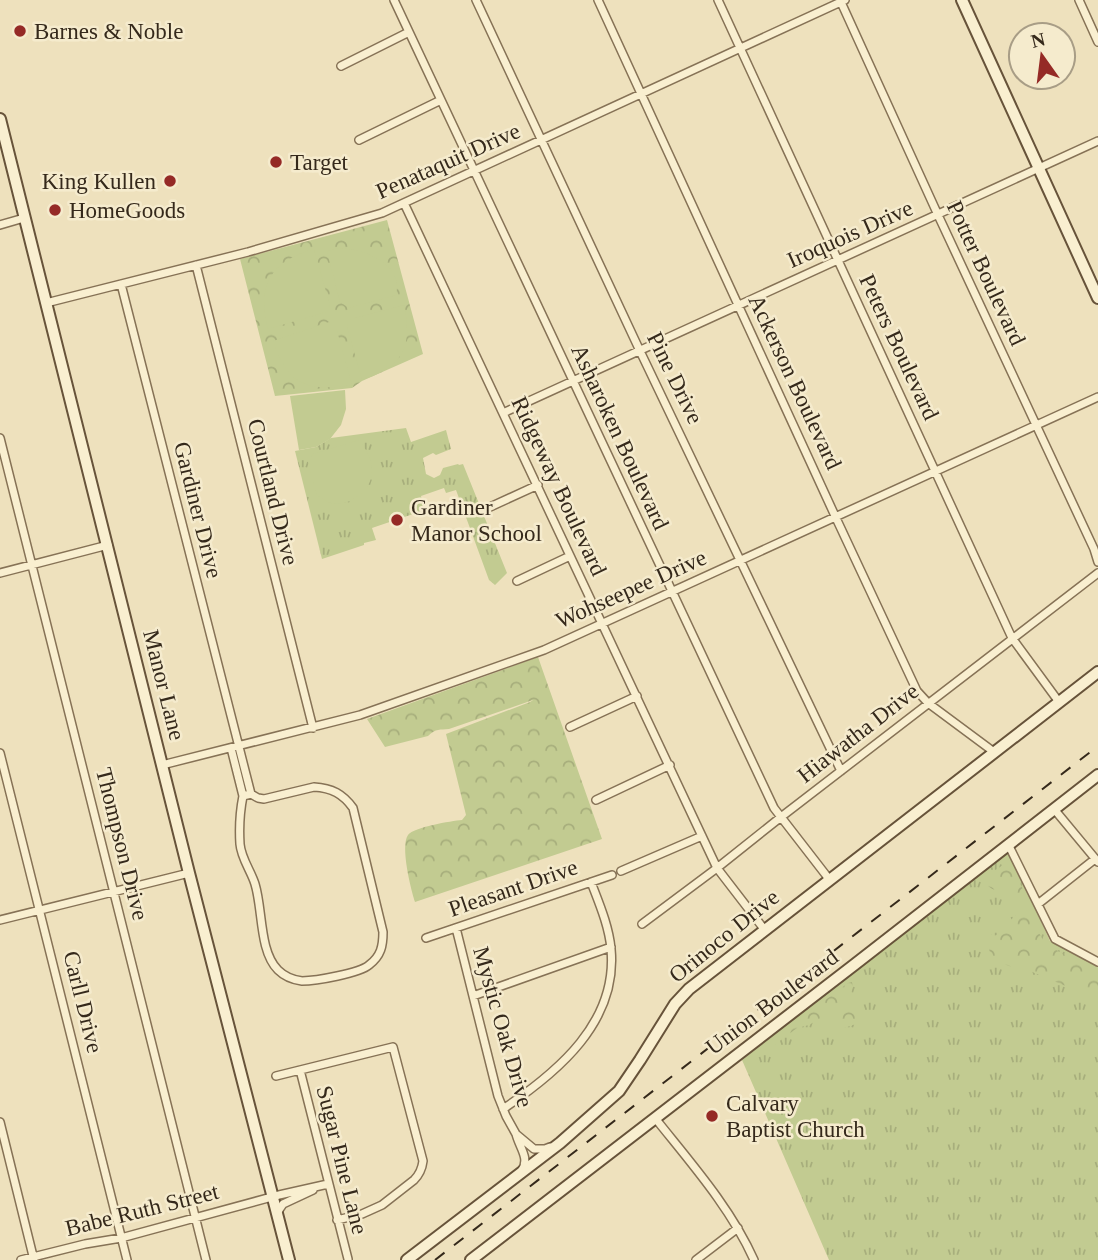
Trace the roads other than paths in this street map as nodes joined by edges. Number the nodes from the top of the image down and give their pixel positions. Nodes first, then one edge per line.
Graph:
1 (394, 0) edge
2 (476, 0) edge
3 (598, 0) edge
4 (718, 0) edge
5 (962, 0) edge
6 (1079, 0) edge
7 (842, 1) edge
8 (409, 32) junction
9 (1098, 42) edge
10 (740, 49) junction
11 (341, 66) dead end
12 (641, 94) junction
13 (441, 100) junction
14 (0, 119) edge
15 (359, 140) dead end
16 (541, 140) junction
17 (1098, 141) edge
18 (1039, 169) junction
19 (474, 171) junction
20 (404, 203) junction
21 (938, 215) junction
22 (24, 218) junction
23 (0, 225) edge
24 (838, 260) junction
25 (196, 265) junction
26 (121, 284) junction
27 (1098, 298) edge
28 (46, 303) junction
29 (739, 306) junction
30 (640, 351) junction
31 (573, 382) junction
32 (1098, 397) edge
33 (503, 413) junction
34 (1035, 426) junction
35 (0, 438) edge
36 (936, 472) junction
37 (538, 485) junction
38 (490, 507) dead end
39 (836, 518) junction
40 (108, 545) junction
41 (570, 556) junction
42 (741, 561) junction
43 (1098, 562) edge
44 (32, 565) junction
45 (0, 573) edge
46 (1098, 573) edge
47 (517, 581) dead end
48 (672, 592) junction
49 (603, 623) junction
50 (1012, 638) junction
51 (1098, 672) edge
52 (637, 696) junction
53 (1059, 702) junction
54 (928, 703) junction
55 (570, 727) dead end
56 (313, 728) junction
57 (234, 747) junction
58 (994, 752) junction
59 (0, 753) edge
60 (162, 765) junction
61 (670, 765) junction
62 (841, 771) junction
63 (1098, 775) edge
64 (247, 795) junction
65 (596, 800) dead end
66 (1054, 809) junction
67 (780, 817) junction
68 (702, 836) junction
69 (1008, 845) junction
70 (1097, 860) edge
71 (718, 868) junction
72 (621, 872) dead end
73 (189, 873) junction
74 (612, 875) dead end
75 (830, 879) junction
76 (591, 882) junction
77 (114, 890) junction
78 (1038, 904) junction
79 (39, 910) junction
80 (0, 919) edge
81 (642, 925) dead end
82 (456, 928) junction
83 (764, 929) junction
84 (426, 937) dead end
85 (611, 947) junction
86 (1098, 962) edge
87 (473, 996) junction
88 (300, 1070) junction
89 (276, 1076) dead end
90 (503, 1109) junction
91 (655, 1118) junction
92 (0, 1122) edge
93 (516, 1134) junction
94 (561, 1143) junction
95 (518, 1175) junction
96 (326, 1185) junction
97 (272, 1198) junction
98 (276, 1214) junction
99 (195, 1218) junction
100 (337, 1220) junction
101 (738, 1228) junction
102 (121, 1238) junction
103 (34, 1258) edge
104 (348, 1259) edge
105 (21, 1260) edge
106 (127, 1260) edge
107 (206, 1260) edge
108 (289, 1260) edge
109 (407, 1260) edge
110 (471, 1260) edge
111 (696, 1260) edge
112 (754, 1260) edge

1 - 8 street, Asharoken Boulevard
2 - 16 street, Pine Drive
3 - 12 street, Ackerson Boulevard
4 - 10 street, Peters Boulevard
5 - 18 street
6 - 9 street
7 - 10 street, Penataquit Drive
7 - 21 street, Potter Boulevard
8 - 11 street
8 - 13 street, Asharoken Boulevard
10 - 12 street, Penataquit Drive
10 - 24 street, Peters Boulevard
12 - 16 street, Penataquit Drive
12 - 29 street, Ackerson Boulevard
13 - 15 street
13 - 19 street, Asharoken Boulevard
14 - 22 street, Manor Lane
16 - 19 street, Penataquit Drive
16 - 30 street, Pine Drive
17 - 18 street, Iroquois Drive
18 - 21 street, Iroquois Drive
18 - 27 street
19 - 20 street, Penataquit Drive
19 - 31 street, Asharoken Boulevard
20 - 25 street, Penataquit Drive
20 - 33 street, Ridgeway Boulevard
21 - 24 street, Iroquois Drive
21 - 34 street, Potter Boulevard
22 - 23 street
22 - 28 street, Manor Lane
24 - 29 street, Iroquois Drive
24 - 36 street, Peters Boulevard
25 - 26 street, Penataquit Drive
25 - 56 street, Courtland Drive
26 - 28 street, Penataquit Drive
26 - 57 street, Gardiner Drive
28 - 40 street, Manor Lane
29 - 30 street, Iroquois Drive
29 - 39 street, Ackerson Boulevard
30 - 31 street, Iroquois Drive
30 - 42 street, Pine Drive
31 - 33 street, Iroquois Drive
31 - 48 street, Asharoken Boulevard
32 - 34 street, Wohseepee Drive
33 - 37 street, Ridgeway Boulevard
34 - 36 street, Wohseepee Drive
34 - 43 street, Potter Boulevard
35 - 44 street, Thompson Drive
36 - 39 street, Wohseepee Drive
36 - 50 street, Peters Boulevard
37 - 38 street
37 - 41 street, Ridgeway Boulevard
39 - 42 street, Wohseepee Drive
39 - 54 street, Ackerson Boulevard
40 - 44 street
40 - 60 street, Manor Lane
41 - 47 street
41 - 49 street, Ridgeway Boulevard
42 - 48 street, Wohseepee Drive
42 - 62 street, Pine Drive
44 - 45 street
44 - 77 street, Thompson Drive
46 - 50 street, Hiawatha Drive
48 - 49 street, Wohseepee Drive
48 - 67 street, Asharoken Boulevard
49 - 52 street, Ridgeway Boulevard
49 - 56 street, Wohseepee Drive
50 - 53 street, Peters Boulevard
50 - 54 street, Hiawatha Drive
51 - 53 street, Orinoco Drive
52 - 55 street
52 - 61 street, Ridgeway Boulevard
53 - 58 street, Orinoco Drive
54 - 58 street, Ackerson Boulevard
54 - 62 street, Hiawatha Drive
56 - 57 street, Wohseepee Drive
57 - 60 street, Wohseepee Drive
57 - 64 street, Gardiner Drive
58 - 75 street, Orinoco Drive
59 - 79 street, Carll Drive
60 - 73 street, Manor Lane
61 - 65 street
61 - 68 street, Ridgeway Boulevard
62 - 67 street, Hiawatha Drive
63 - 66 street, Union Boulevard
64 - 64 street, Gardiner Drive
66 - 69 street, Union Boulevard
66 - 70 street
67 - 71 street, Hiawatha Drive
67 - 75 street, Asharoken Boulevard
68 - 71 street, Ridgeway Boulevard
68 - 72 street
69 - 78 street
69 - 91 street, Union Boulevard
70 - 78 street
71 - 81 street, Hiawatha Drive
71 - 83 street, Ridgeway Boulevard
73 - 77 street
73 - 97 street, Manor Lane
74 - 76 street, Pleasant Drive
75 - 83 street, Orinoco Drive
76 - 82 street, Pleasant Drive
76 - 85 street
77 - 79 street
77 - 99 street, Thompson Drive
78 - 86 street
79 - 80 street
79 - 102 street, Carll Drive
82 - 84 street, Pleasant Drive
82 - 87 street, Mystic Oak Drive
83 - 94 street, Orinoco Drive
85 - 87 street
85 - 90 street
87 - 90 street, Mystic Oak Drive
88 - 89 street
88 - 96 street, Sugar Pine Lane
88 - 100 street
90 - 93 street, Mystic Oak Drive
91 - 101 street
91 - 110 street, Union Boulevard
92 - 103 street
93 - 94 street, Mystic Oak Drive
93 - 95 street, Mystic Oak Drive
94 - 95 street, Orinoco Drive
95 - 109 street, Orinoco Drive
96 - 97 street, Babe Ruth Street
96 - 98 street
96 - 100 street, Sugar Pine Lane
97 - 98 street, Manor Lane
97 - 99 street, Babe Ruth Street
98 - 108 street, Manor Lane
99 - 102 street, Babe Ruth Street
99 - 107 street, Thompson Drive
100 - 104 street, Sugar Pine Lane
101 - 111 street
101 - 112 street
102 - 103 street, Babe Ruth Street
102 - 106 street, Carll Drive
103 - 105 street, Babe Ruth Street

